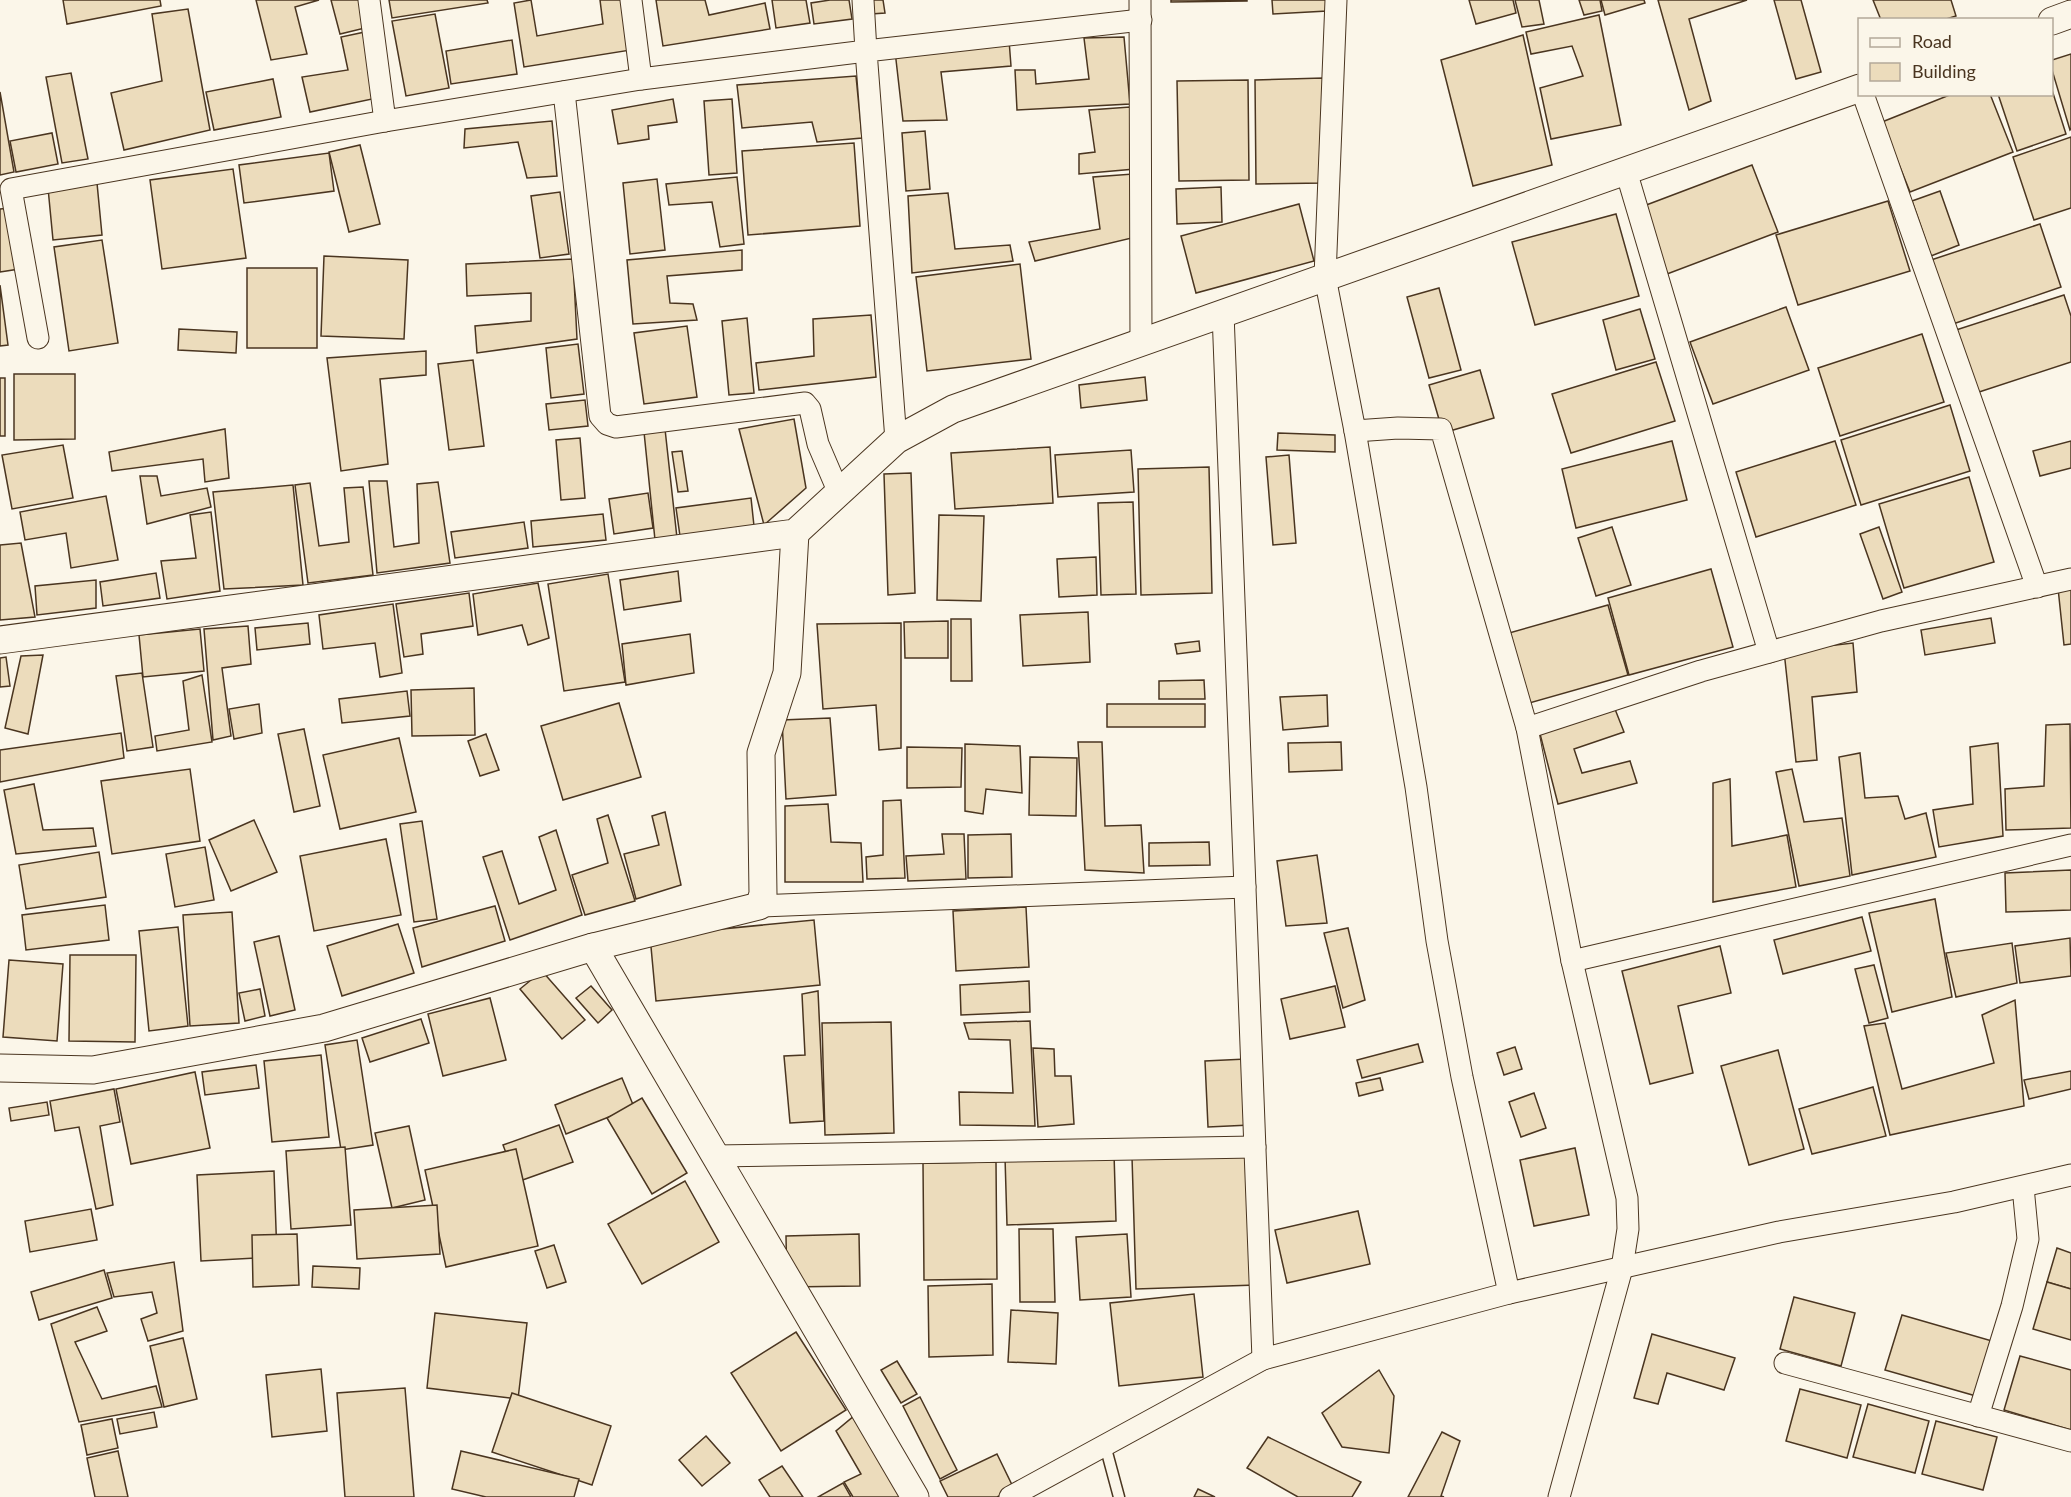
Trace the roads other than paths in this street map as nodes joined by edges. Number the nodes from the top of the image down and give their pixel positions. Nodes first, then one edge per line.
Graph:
1 (369, 0) edge
2 (631, 0) edge
3 (863, 0) edge
4 (1336, 0) edge
5 (1140, 10) edge
6 (2071, 14) edge
7 (2053, 21) edge
8 (866, 51) junction
9 (641, 79) junction
10 (1858, 89) edge
11 (564, 92) junction
12 (1864, 96) edge
13 (385, 121) junction
14 (1626, 171) junction
15 (5, 190) edge
16 (1325, 277) junction
17 (1223, 313) junction
18 (38, 338) dead end
19 (1141, 342) junction
20 (1355, 431) junction
21 (896, 440) junction
22 (839, 493) junction
23 (795, 533) junction
24 (2071, 579) edge
25 (2037, 587) junction
26 (0, 640) edge
27 (1769, 652) junction
28 (1527, 728) junction
29 (2071, 845) edge
30 (1245, 886) junction
31 (759, 906) junction
32 (593, 947) junction
33 (1572, 961) junction
34 (0, 1068) edge
35 (1255, 1147) junction
36 (715, 1156) junction
37 (2071, 1175) edge
38 (2023, 1186) junction
39 (1622, 1268) junction
40 (1509, 1293) junction
41 (1263, 1359) junction
42 (1785, 1364) dead end
43 (1978, 1416) junction
44 (2071, 1441) edge
45 (1105, 1445) junction
46 (915, 1497) edge
47 (1010, 1497) edge
48 (1119, 1497) edge
49 (1559, 1497) edge

1 - 13 street
2 - 9 street
3 - 8 street
4 - 16 street
5 - 8 street
5 - 19 street
6 - 7 street
8 - 9 street
8 - 21 street
9 - 11 street
10 - 14 street
11 - 13 street
11 - 22 street
12 - 25 street
13 - 15 street
14 - 16 street
14 - 27 street
15 - 18 street
16 - 17 street
16 - 20 street
17 - 19 street
17 - 30 street
19 - 21 street
20 - 28 street
20 - 40 street
21 - 22 street
22 - 23 street
23 - 26 street
23 - 31 street
24 - 25 street
25 - 27 street
27 - 28 street
28 - 33 street
29 - 33 street
30 - 31 street
30 - 35 street
31 - 32 street
32 - 34 street
32 - 36 street
33 - 39 street
35 - 36 street
35 - 41 street
36 - 46 street
37 - 38 street
38 - 39 street
38 - 43 street
39 - 40 street
39 - 49 street
40 - 41 street
41 - 45 street
42 - 43 street
43 - 44 street
45 - 47 street
45 - 48 lane

